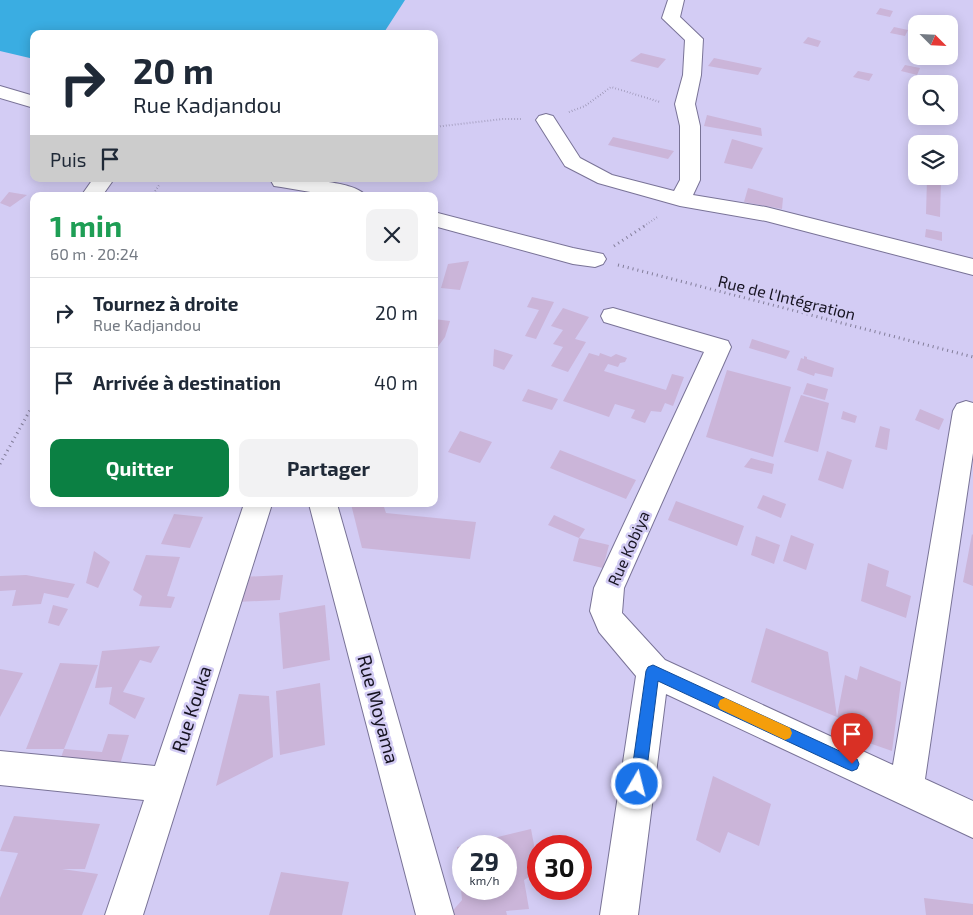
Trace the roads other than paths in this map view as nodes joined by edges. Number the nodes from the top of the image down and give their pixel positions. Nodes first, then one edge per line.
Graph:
1 (676, 0) edge
2 (0, 92) edge
3 (30, 101) edge
4 (546, 120) dead end
5 (102, 182) edge
6 (281, 185) edge
7 (94, 192) edge
8 (342, 192) edge
9 (680, 199) junction
10 (438, 221) edge
11 (595, 259) road end
12 (973, 267) edge
13 (613, 316) dead end
14 (966, 411) dead end
15 (257, 507) edge
16 (324, 507) edge
17 (653, 671) junction
18 (0, 768) edge
19 (167, 785) junction
20 (906, 789) junction
21 (973, 820) edge
22 (124, 915) edge
23 (435, 915) edge
24 (620, 915) edge

1 - 9 street
2 - 3 street
4 - 9 street
5 - 7 street
6 - 8 street
9 - 12 street
10 - 11 street
13 - 17 street, Rue Kobiya
14 - 20 street
15 - 19 street, Rue Kouka
16 - 23 street, Rue Moyama
17 - 20 street
17 - 24 street
18 - 19 street
19 - 22 street, Rue Kouka
20 - 21 street

